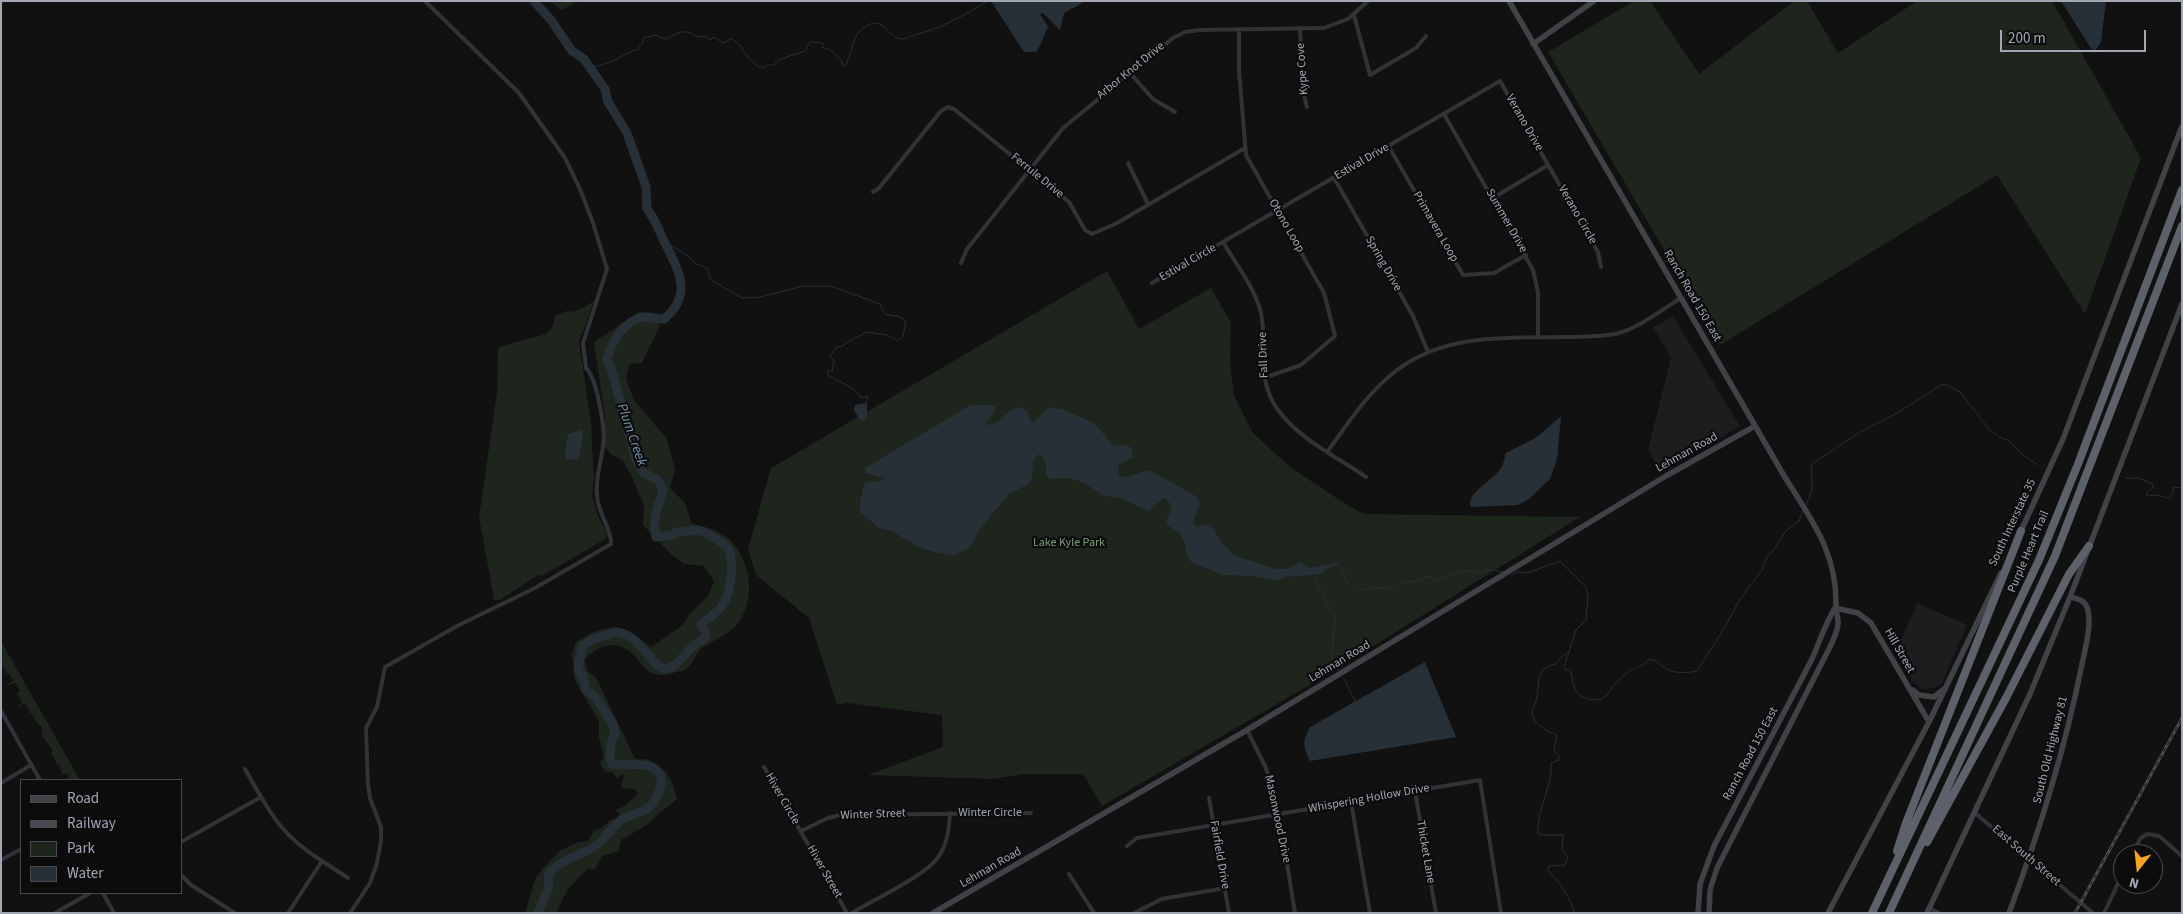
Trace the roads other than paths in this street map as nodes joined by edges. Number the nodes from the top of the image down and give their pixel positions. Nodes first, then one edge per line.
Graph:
1 (425, 1) edge
2 (1368, 1) edge
3 (1509, 1) edge
4 (1594, 1) edge
5 (1354, 15) junction
6 (1239, 30) junction
7 (1300, 30) junction
8 (1426, 36) dead end
9 (1533, 44) junction
10 (1130, 73) junction
11 (1500, 81) joint
12 (1307, 107) dead end
13 (1175, 112) dead end
14 (1444, 114) junction
15 (2182, 126) edge
16 (1389, 147) junction
17 (1244, 148) junction
18 (1128, 163) dead end
19 (1548, 165) junction
20 (1029, 170) junction
21 (1334, 178) junction
22 (2182, 190) edge
23 (872, 192) dead end
24 (1493, 198) junction
25 (1148, 204) junction
26 (1278, 211) junction
27 (2182, 226) edge
28 (1223, 242) junction
29 (1526, 255) junction
30 (961, 263) dead end
31 (1601, 267) dead end
32 (1152, 283) dead end
33 (1682, 298) junction
34 (2182, 304) edge
35 (1538, 338) junction
36 (1428, 352) junction
37 (1264, 378) junction
38 (1755, 426) junction
39 (1328, 451) junction
40 (1366, 477) dead end
41 (2020, 531) junction
42 (2089, 546) junction
43 (2070, 596) junction
44 (1835, 608) junction
45 (1908, 686) junction
46 (1947, 687) junction
47 (1, 711) edge
48 (1929, 722) junction
49 (1247, 730) junction
50 (31, 765) junction
51 (1757, 765) junction
52 (764, 767) dead end
53 (245, 769) dead end
54 (1767, 770) junction
55 (39, 779) edge
56 (1, 783) edge
57 (1415, 791) junction
58 (261, 797) junction
59 (1209, 798) dead end
60 (1351, 802) junction
61 (950, 813) junction
62 (1031, 813) dead end
63 (1975, 813) junction
64 (1279, 814) junction
65 (1213, 825) junction
66 (800, 831) junction
67 (182, 841) edge
68 (2138, 844) edge
69 (1127, 846) dead end
70 (20, 850) edge
71 (2182, 856) edge
72 (2029, 859) junction
73 (1, 860) edge
74 (322, 861) junction
75 (1069, 874) dead end
76 (182, 876) edge
77 (348, 878) dead end
78 (1888, 880) junction
79 (1902, 885) junction
80 (1225, 888) junction
81 (88, 894) edge
82 (104, 894) edge
83 (2113, 894) edge
84 (1928, 911) edge
85 (55, 913) edge
86 (114, 913) edge
87 (236, 913) edge
88 (288, 913) edge
89 (350, 913) edge
90 (847, 913) edge
91 (852, 913) edge
92 (933, 913) edge
93 (1094, 913) edge
94 (1134, 913) edge
95 (1229, 913) edge
96 (1295, 913) edge
97 (1370, 913) edge
98 (1436, 913) edge
99 (1501, 913) edge
100 (1698, 913) edge
101 (1709, 913) edge
102 (1828, 913) edge
103 (1872, 913) edge
104 (1888, 913) edge
105 (1939, 913) edge
106 (2009, 913) edge
107 (2093, 913) edge
108 (2104, 913) edge

1 - 89 street
2 - 5 street, Arbor Knot Drive
3 - 9 main road, Ranch Road 150 East
4 - 9 main road
5 - 7 street, Arbor Knot Drive
5 - 8 street
6 - 7 street, Arbor Knot Drive
6 - 10 street, Arbor Knot Drive
6 - 17 street, Otono Loop
7 - 12 street, Kype Cove
9 - 33 main road, Ranch Road 150 East
10 - 13 street
10 - 20 street, Arbor Knot Drive
11 - 14 street, Estival Drive
11 - 19 street, Verano Drive
14 - 16 street, Estival Drive
14 - 24 street, Summer Drive
15 - 41 main road, South Interstate 35
16 - 21 street, Estival Drive
16 - 29 street, Primavera Loop
17 - 25 street, Ferrule Drive
17 - 26 street, Otono Loop
18 - 25 street
19 - 24 street
19 - 31 street, Verano Circle
20 - 23 street, Ferrule Drive
20 - 25 street, Ferrule Drive
20 - 30 street, Arbor Knot Drive
21 - 26 street, Estival Drive
21 - 36 street, Spring Drive
22 - 78 highway, Purple Heart Trail
24 - 29 street, Summer Drive
26 - 28 street, Estival Drive
26 - 37 street, Otono Loop
27 - 79 highway, Purple Heart Trail
28 - 32 street, Estival Circle
28 - 37 street, Fall Drive
29 - 35 street, Summer Drive
33 - 35 street
33 - 38 main road, Ranch Road 150 East
34 - 42 main road
35 - 36 street
36 - 39 street
37 - 39 street, Fall Drive
38 - 44 main road, Ranch Road 150 East
38 - 49 main road, Lehman Road
39 - 40 street, Fall Drive
41 - 46 main road, South Interstate 35
41 - 78 highway
42 - 43 main road
42 - 79 highway
43 - 63 main road
43 - 72 main road, South Old Highway 81
44 - 45 main road, Hill Street
44 - 51 main road, Ranch Road 150 East
44 - 54 main road, Ranch Road 150 East
45 - 46 main road
45 - 48 main road, Hill Street
46 - 48 main road, South Interstate 35
47 - 50 street
48 - 102 main road, South Interstate 35
49 - 64 street, Masonwood Drive
49 - 92 main road, Lehman Road
50 - 55 street
50 - 56 street
51 - 54 main road
51 - 100 main road, Ranch Road 150 East
52 - 66 street, Hiver Circle
53 - 58 street
54 - 101 main road, Ranch Road 150 East
57 - 60 street, Whispering Hollow Drive
57 - 98 street, Thicket Lane
57 - 99 street, Whispering Hollow Drive
58 - 67 street
58 - 74 street
59 - 65 street, Fairfield Drive
60 - 64 street, Whispering Hollow Drive
60 - 97 street
61 - 62 street, Winter Circle
61 - 66 street, Winter Street
61 - 91 street
63 - 72 street, East South Street
63 - 84 main road
64 - 65 street, Whispering Hollow Drive
64 - 96 street, Masonwood Drive
65 - 69 street, Whispering Hollow Drive
65 - 80 street, Fairfield Drive
66 - 90 street, Hiver Street
68 - 71 street
70 - 73 street
72 - 106 main road, South Old Highway 81
72 - 107 street, East South Street
74 - 77 street
74 - 88 street
75 - 93 street
76 - 87 street
78 - 103 highway, Purple Heart Trail
79 - 104 highway, Purple Heart Trail
80 - 94 street
80 - 95 street, Fairfield Drive
81 - 85 street
82 - 86 street
83 - 108 street
84 - 105 street

